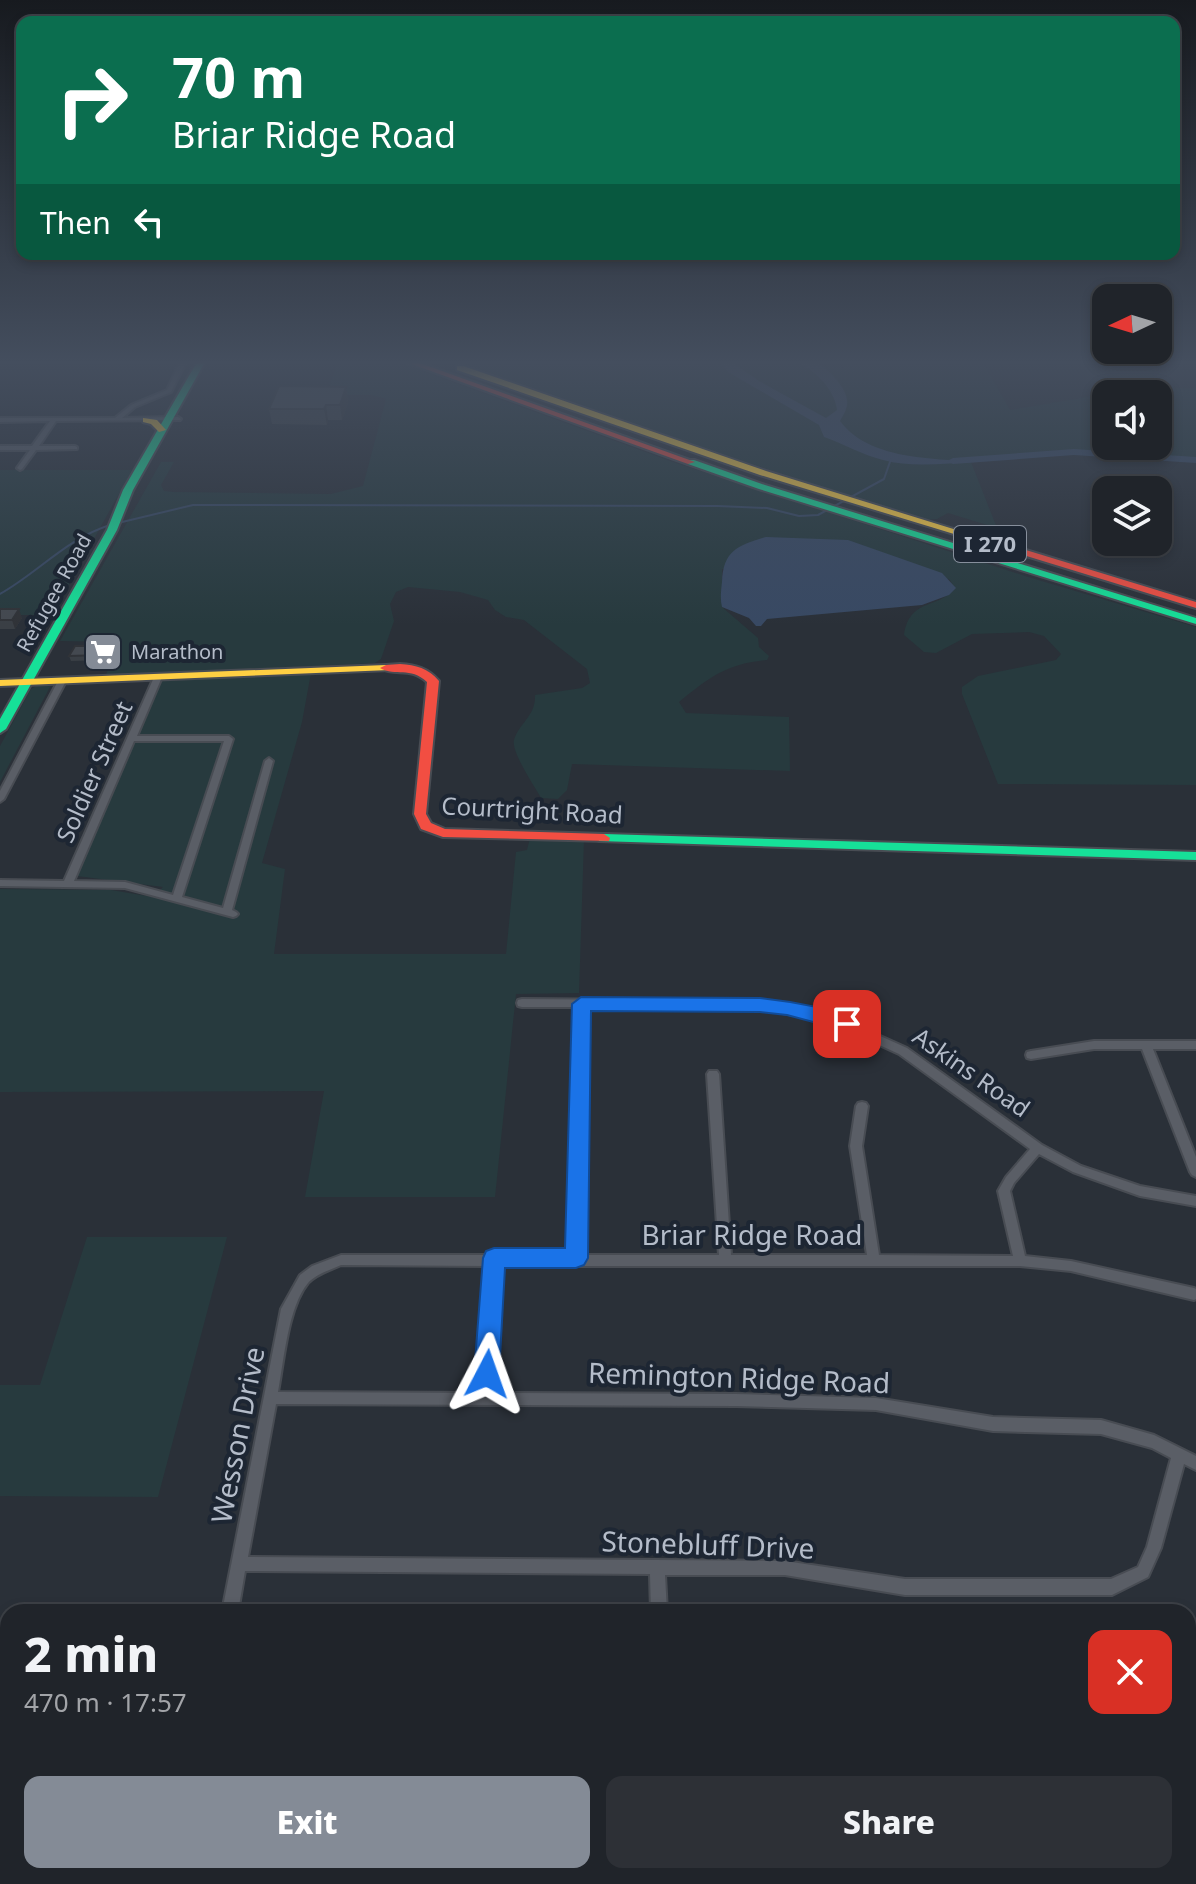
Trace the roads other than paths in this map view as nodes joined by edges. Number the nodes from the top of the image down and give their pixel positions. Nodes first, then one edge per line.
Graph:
1 (33, 450) edge
2 (155, 450) edge
3 (655, 450) edge
4 (697, 450) edge
5 (20, 468) dead end
6 (1196, 604) edge
7 (1196, 621) edge
8 (158, 677) junction
9 (62, 681) junction
10 (27, 682) junction
11 (0, 683) edge
12 (0, 729) edge
13 (131, 738) junction
14 (269, 761) dead end
15 (0, 799) edge
16 (1196, 856) edge
17 (0, 883) edge
18 (68, 883) junction
19 (177, 897) junction
20 (522, 1003) dead end
21 (581, 1004) junction
22 (1196, 1045) edge
23 (1146, 1046) junction
24 (1031, 1055) dead end
25 (713, 1074) dead end
26 (862, 1106) dead end
27 (1038, 1148) junction
28 (1196, 1172) edge
29 (1196, 1201) edge
30 (494, 1258) junction
31 (576, 1258) junction
32 (725, 1259) junction
33 (874, 1260) junction
34 (1020, 1261) junction
35 (310, 1274) joint
36 (1194, 1294) dead end
37 (271, 1398) junction
38 (485, 1399) junction
39 (1179, 1455) junction
40 (1196, 1463) edge
41 (239, 1564) junction
42 (657, 1568) junction
43 (232, 1604) edge
44 (659, 1604) edge

1 - 5 street
2 - 10 main road, Refugee Road
3 - 7 main road, I 270
4 - 6 main road, I 270
8 - 9 main road, Courtright Road
8 - 13 street, Soldier Street
8 - 16 main road, Courtright Road
9 - 10 main road, Courtright Road
9 - 15 street
10 - 11 main road, Courtright Road
10 - 12 main road, Refugee Road
13 - 18 street, Soldier Street
13 - 19 street
14 - 19 street
17 - 18 street
18 - 19 street
20 - 21 street, Askins Road
21 - 27 street, Askins Road
21 - 31 street
22 - 23 street
23 - 24 street
23 - 28 street
25 - 32 street
26 - 33 street
27 - 29 street, Askins Road
27 - 34 street
30 - 31 street, Briar Ridge Road
30 - 35 street, Briar Ridge Road
30 - 38 street
31 - 32 street, Briar Ridge Road
32 - 33 street, Briar Ridge Road
33 - 34 street, Briar Ridge Road
34 - 36 street, Briar Ridge Road
35 - 37 street, Wesson Drive
37 - 38 street, Remington Ridge Road
37 - 41 street, Wesson Drive
38 - 39 street, Remington Ridge Road
39 - 40 street, Remington Ridge Road
39 - 42 street, Stonebluff Drive
41 - 42 street, Stonebluff Drive
41 - 43 street, Wesson Drive
42 - 44 street

